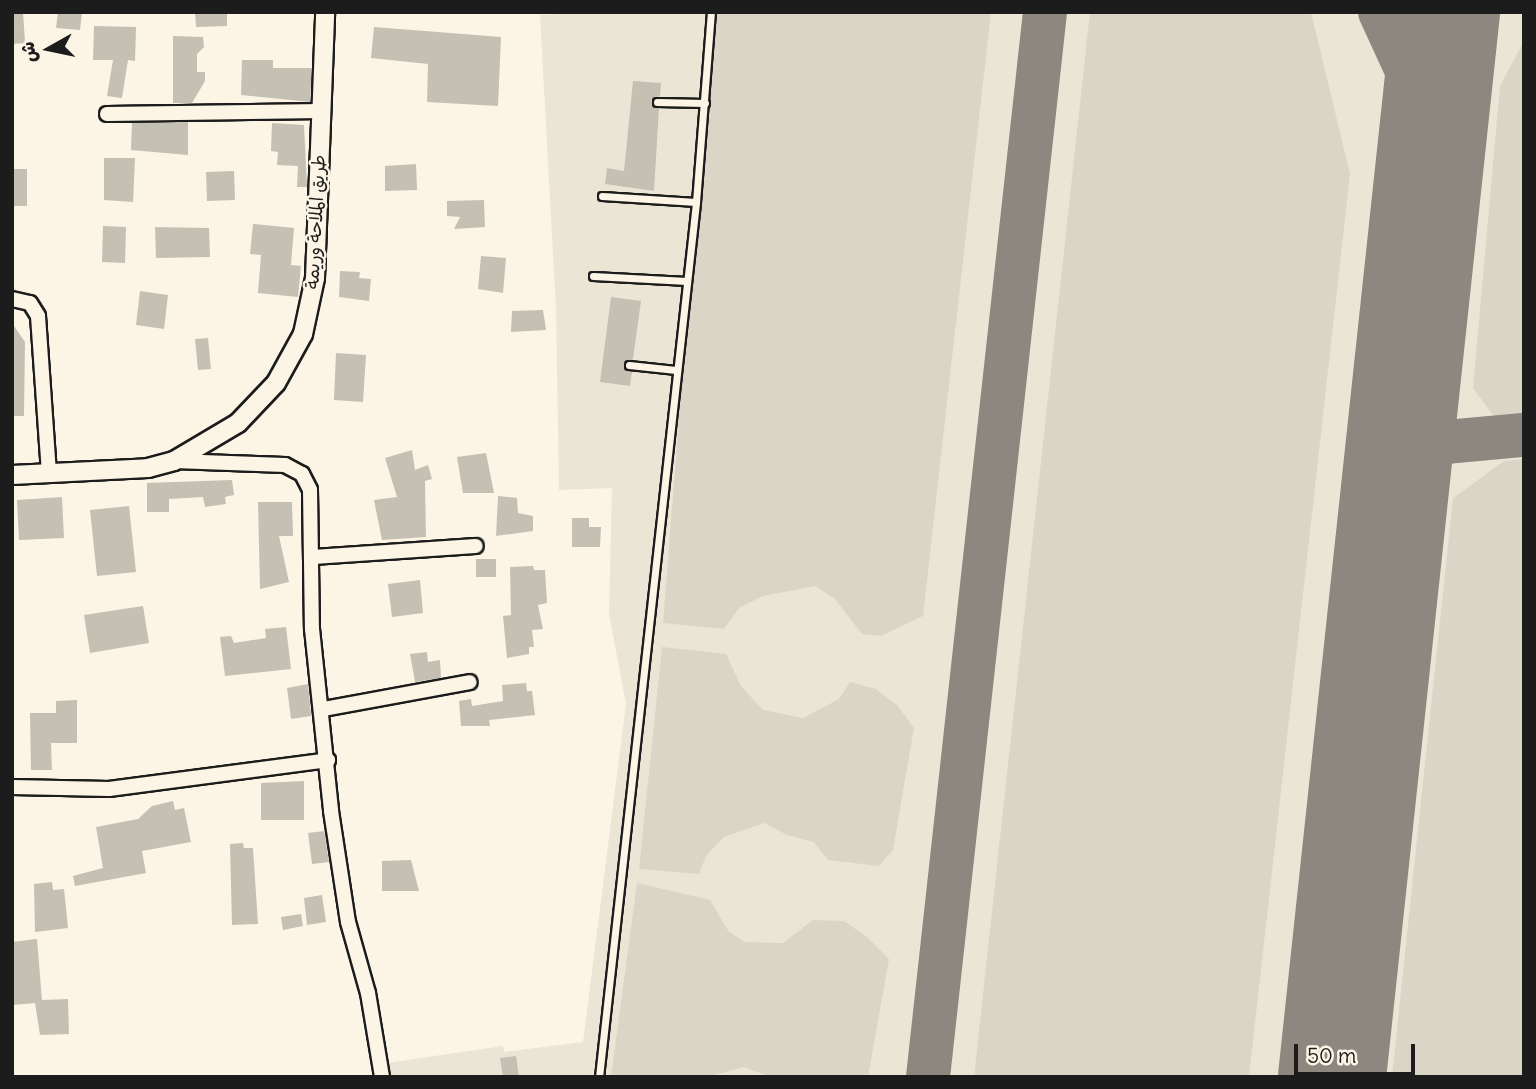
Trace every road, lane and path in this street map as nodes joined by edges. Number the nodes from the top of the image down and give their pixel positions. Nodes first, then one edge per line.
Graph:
1 (325, 12) edge
2 (711, 12) edge
3 (657, 102) dead end
4 (705, 103) junction
5 (322, 111) junction
6 (107, 114) dead end
7 (602, 196) dead end
8 (695, 202) junction
9 (593, 276) dead end
10 (687, 281) junction
11 (12, 299) edge
12 (629, 365) dead end
13 (676, 370) junction
14 (174, 461) junction
15 (12, 474) edge
16 (49, 474) junction
17 (476, 546) dead end
18 (313, 557) junction
19 (470, 682) dead end
20 (323, 709) junction
21 (328, 760) junction
22 (12, 787) edge
23 (382, 1077) edge
24 (599, 1077) edge

1 - 5 street, طريق الملاحة وريمة
2 - 4 lane
3 - 4 lane
4 - 8 lane
5 - 6 street
5 - 14 street, طريق الملاحة وريمة
7 - 8 lane
8 - 10 lane
9 - 10 lane
10 - 13 lane
11 - 16 street
12 - 13 lane
13 - 24 lane
14 - 16 street, طريق الملاحة وريمة
14 - 18 street
15 - 16 street, طريق الملاحة وريمة
17 - 18 street
18 - 20 street
19 - 20 street
20 - 21 street
21 - 22 street
21 - 23 street

